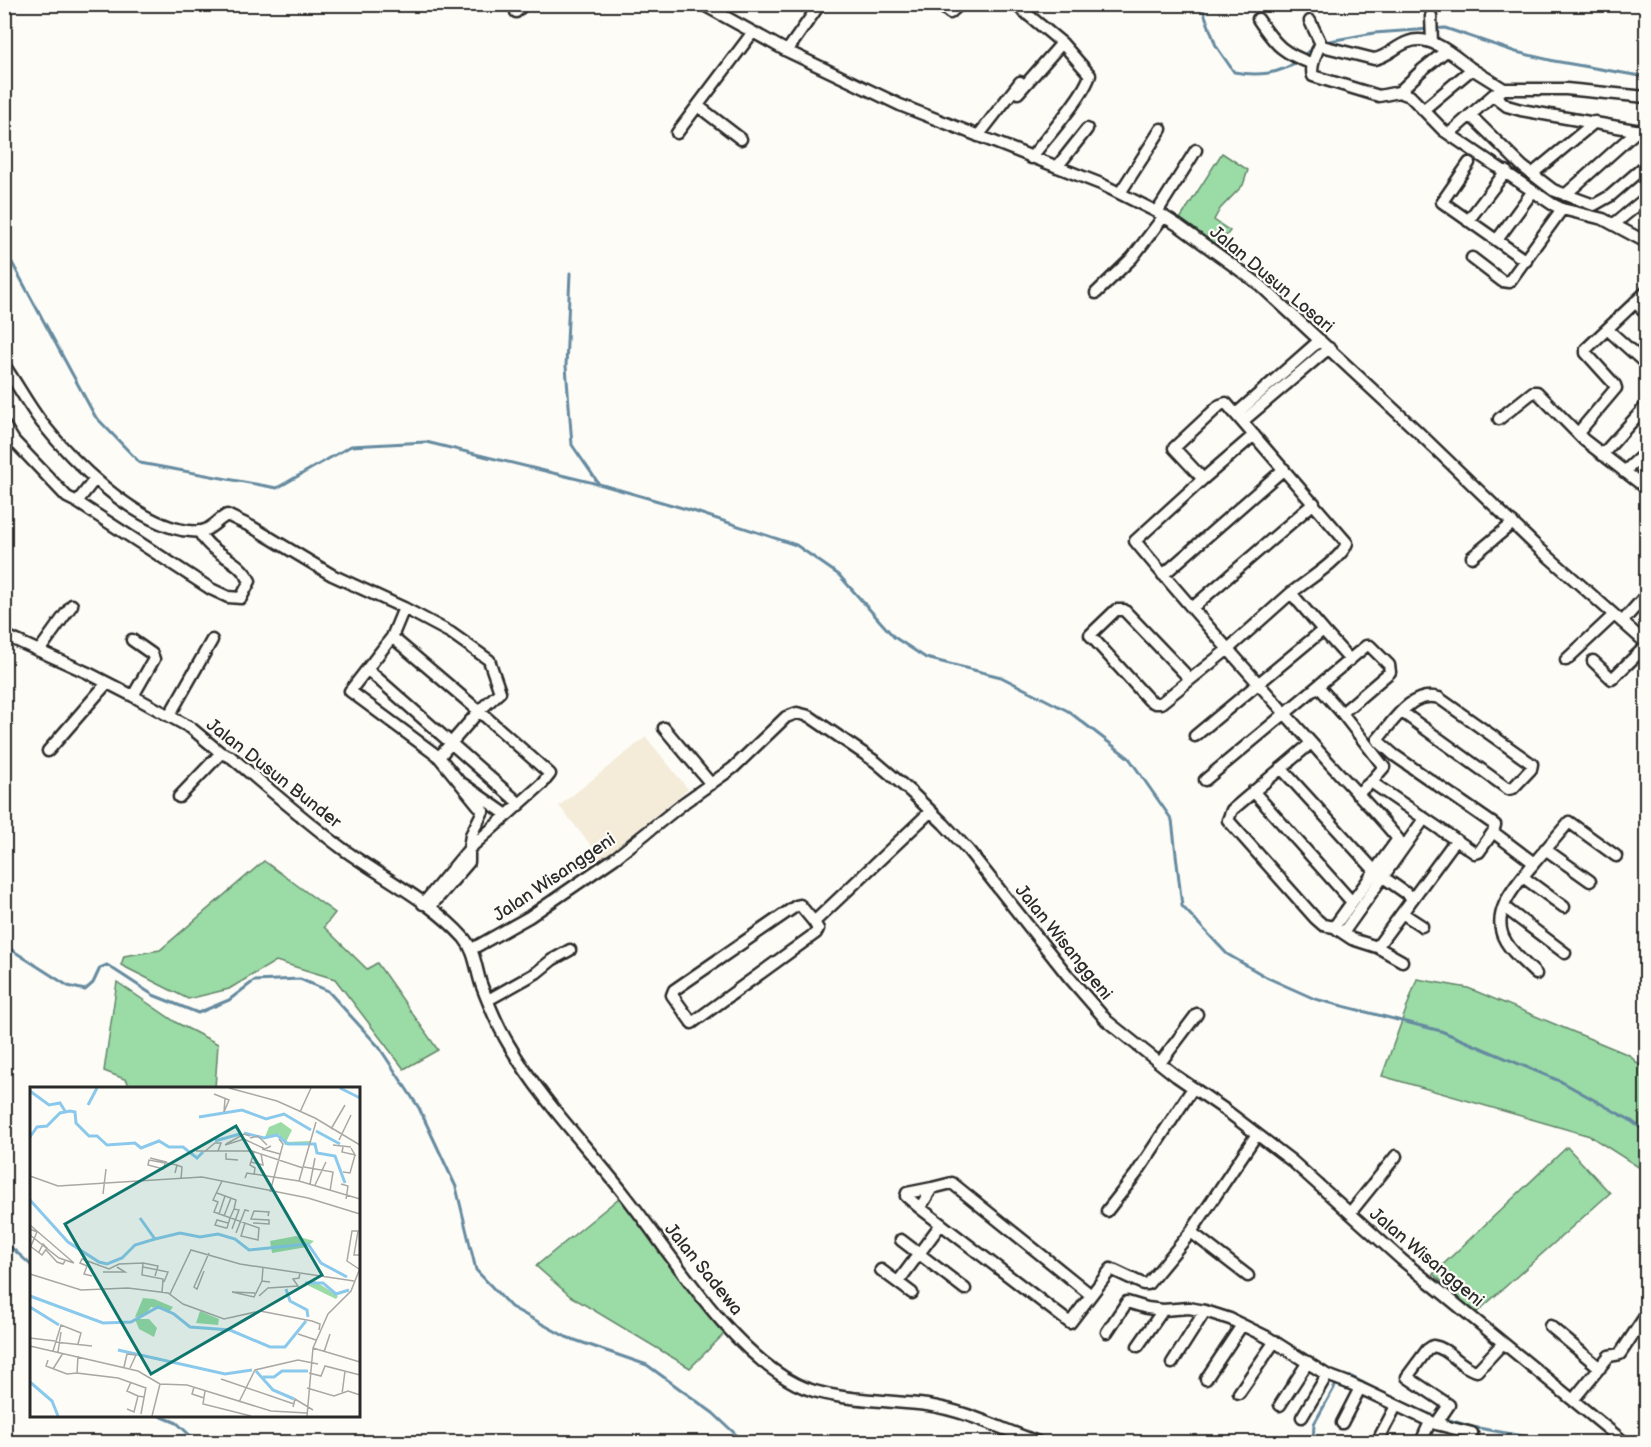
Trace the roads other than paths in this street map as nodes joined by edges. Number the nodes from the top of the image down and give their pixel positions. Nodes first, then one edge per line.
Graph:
1 (702, 4) edge
2 (820, 4) edge
3 (939, 4) edge
4 (960, 4) edge
5 (1015, 4) edge
6 (1431, 18) dead end
7 (1258, 19) dead end
8 (1310, 21) dead end
9 (753, 32) junction
10 (1432, 39) junction
11 (1320, 42) junction
12 (1062, 44) junction
13 (787, 51) junction
14 (1446, 51) junction
15 (1313, 64) junction
16 (1031, 69) dead end
17 (1472, 69) junction
18 (1504, 89) junction
19 (1399, 92) junction
20 (1018, 93) dead end
21 (1493, 95) junction
22 (1647, 97) edge
23 (698, 106) junction
24 (1423, 110) junction
25 (1470, 115) junction
26 (1595, 122) junction
27 (1088, 129) dead end
28 (1161, 129) dead end
29 (1642, 131) edge
30 (676, 134) dead end
31 (1449, 134) junction
32 (978, 136) junction
33 (741, 139) dead end
34 (1196, 150) dead end
35 (1031, 158) junction
36 (1469, 163) dead end
37 (1647, 165) edge
38 (1057, 168) junction
39 (1506, 171) junction
40 (1532, 174) junction
41 (1533, 191) junction
42 (1120, 193) junction
43 (1565, 195) junction
44 (1647, 198) edge
45 (1562, 209) junction
46 (1161, 214) junction
47 (1468, 221) junction
48 (1614, 224) junction
49 (1497, 240) junction
50 (1647, 242) edge
51 (1472, 258) dead end
52 (1526, 261) junction
53 (1647, 292) edge
54 (1096, 293) dead end
55 (1635, 302) junction
56 (1647, 313) edge
57 (1607, 329) junction
58 (1325, 344) junction
59 (1647, 364) edge
60 (4, 365) edge
61 (1647, 406) edge
62 (1240, 417) junction
63 (1499, 419) dead end
64 (4, 425) edge
65 (1578, 433) junction
66 (1254, 435) junction
67 (1647, 452) edge
68 (1602, 455) junction
69 (1284, 469) junction
70 (1624, 472) junction
71 (95, 479) junction
72 (1203, 479) junction
73 (1647, 488) edge
74 (77, 502) junction
75 (1314, 503) junction
76 (1513, 524) junction
77 (199, 531) junction
78 (1472, 557) dead end
79 (1163, 575) junction
80 (1291, 593) junction
81 (1646, 596) edge
82 (72, 606) dead end
83 (404, 609) junction
84 (1192, 609) junction
85 (1618, 618) junction
86 (1323, 630) junction
87 (4, 635) edge
88 (392, 637) junction
89 (132, 640) dead end
90 (212, 640) dead end
91 (1647, 644) edge
92 (1227, 650) junction
93 (39, 651) junction
94 (1350, 660) junction
95 (1566, 660) dead end
96 (1593, 661) dead end
97 (368, 670) junction
98 (1190, 679) junction
99 (108, 683) junction
100 (1257, 683) junction
101 (1318, 686) junction
102 (133, 696) junction
103 (479, 711) junction
104 (1284, 712) junction
105 (1402, 712) junction
106 (1342, 713) junction
107 (169, 716) junction
108 (664, 728) dead end
109 (1195, 736) dead end
110 (1311, 743) junction
111 (452, 744) junction
112 (1373, 744) junction
113 (48, 751) dead end
114 (221, 753) junction
115 (1394, 755) junction
116 (439, 757) junction
117 (1384, 767) junction
118 (1281, 768) junction
119 (455, 779) junction
120 (1205, 780) dead end
121 (1371, 782) junction
122 (711, 784) junction
123 (1253, 791) junction
124 (1357, 794) junction
125 (483, 796) junction
126 (179, 797) dead end
127 (520, 804) junction
128 (483, 811) junction
129 (931, 811) junction
130 (507, 815) junction
131 (1424, 819) junction
132 (1493, 832) junction
133 (1455, 841) junction
134 (469, 849) junction
135 (1545, 849) junction
136 (1616, 856) dead end
137 (1534, 863) junction
138 (1379, 874) junction
139 (1523, 877) junction
140 (1590, 881) dead end
141 (1413, 898) junction
142 (1352, 902) junction
143 (426, 905) junction
144 (1504, 907) junction
145 (1564, 907) dead end
146 (1402, 913) junction
147 (814, 922) junction
148 (1422, 926) dead end
149 (1338, 930) junction
150 (1377, 947) junction
151 (472, 949) junction
152 (570, 951) dead end
153 (1565, 953) dead end
154 (1402, 961) dead end
155 (1536, 974) dead end
156 (488, 1000) junction
157 (1197, 1014) dead end
158 (1160, 1063) junction
159 (1193, 1088) junction
160 (1257, 1134) junction
161 (1396, 1156) dead end
162 (932, 1188) junction
163 (920, 1208) junction
164 (1107, 1211) dead end
165 (1350, 1213) junction
166 (941, 1224) junction
167 (1191, 1232) junction
168 (901, 1240) dead end
169 (919, 1254) junction
170 (881, 1270) dead end
171 (1248, 1276) dead end
172 (898, 1282) junction
173 (965, 1289) dead end
174 (912, 1293) dead end
175 (1091, 1296) junction
176 (1163, 1310) junction
177 (1205, 1311) junction
178 (1647, 1316) edge
179 (1242, 1325) junction
180 (1550, 1326) dead end
181 (1107, 1332) dead end
182 (1275, 1341) junction
183 (1503, 1342) junction
184 (1138, 1346) dead end
185 (1308, 1362) junction
186 (1172, 1363) dead end
187 (1600, 1368) junction
188 (1330, 1376) junction
189 (1206, 1379) dead end
190 (1355, 1386) junction
191 (1239, 1393) dead end
192 (1573, 1400) junction
193 (1280, 1405) dead end
194 (1396, 1406) junction
195 (1302, 1418) dead end
196 (1435, 1422) junction
197 (1342, 1423) dead end
198 (1038, 1443) edge
199 (1377, 1443) edge
200 (1421, 1443) edge
201 (1469, 1443) edge
202 (1624, 1443) edge

1 - 9 street, Jalan Dusun Losari
2 - 13 street
3 - 4 street
5 - 12 street
6 - 10 street
7 - 15 street
8 - 11 street
9 - 13 street, Jalan Dusun Losari
9 - 23 street
10 - 11 street
10 - 14 street
11 - 15 street
12 - 20 street
12 - 35 street
13 - 32 street, Jalan Dusun Losari
14 - 17 street
14 - 19 street
15 - 19 street
16 - 32 street
17 - 18 street
17 - 24 street
18 - 21 street
18 - 22 street
19 - 24 street
21 - 25 street
21 - 26 street
23 - 30 street
23 - 33 street
24 - 31 street
25 - 31 street
25 - 40 street
26 - 29 street
26 - 40 street
27 - 38 street
28 - 42 street
29 - 43 street
31 - 39 street
32 - 35 street, Jalan Dusun Losari
34 - 46 street
35 - 38 street, Jalan Dusun Losari
36 - 47 street
37 - 43 street
38 - 42 street, Jalan Dusun Losari
39 - 41 street
39 - 47 street
40 - 43 street
41 - 45 street
41 - 49 street
42 - 46 street, Jalan Dusun Losari
44 - 48 street
45 - 48 street
45 - 52 street
46 - 54 street
46 - 58 street, Jalan Dusun Losari
47 - 49 street
48 - 50 street
49 - 52 street
51 - 52 street
53 - 55 street
55 - 56 street
55 - 57 street
57 - 59 street
57 - 65 street
58 - 62 street
58 - 76 street, Jalan Dusun Losari
60 - 71 street
61 - 68 street
62 - 66 street
62 - 72 street
63 - 65 street
64 - 74 street
65 - 68 street
66 - 69 street
66 - 72 street
67 - 70 street
68 - 70 street
69 - 75 street
69 - 79 street
70 - 73 street
71 - 74 street
71 - 77 street
72 - 79 street
74 - 77 street
75 - 80 street
75 - 84 street
76 - 78 street
76 - 85 street, Jalan Dusun Losari
77 - 83 street
79 - 84 street
80 - 86 street
80 - 92 street
81 - 85 street
82 - 93 street
83 - 88 street
83 - 103 street
84 - 92 street
85 - 91 street, Jalan Dusun Losari
85 - 95 street
86 - 94 street
86 - 100 street
87 - 93 street, Jalan Dusun Bunder
88 - 97 street
88 - 103 street
89 - 102 street
90 - 107 street
91 - 96 street
92 - 98 street
92 - 100 street
93 - 99 street, Jalan Dusun Bunder
94 - 101 street
94 - 106 street
97 - 111 street
97 - 116 street
98 - 98 street
99 - 102 street, Jalan Dusun Bunder
99 - 113 street
100 - 104 street
100 - 109 street
101 - 104 street
101 - 106 street
102 - 107 street, Jalan Dusun Bunder
103 - 111 street
103 - 127 street
104 - 110 street
104 - 120 street
105 - 105 street
105 - 112 street
106 - 112 street
107 - 114 street, Jalan Dusun Bunder
108 - 122 street
110 - 118 street
110 - 124 street
111 - 116 street
111 - 127 street
112 - 115 street
112 - 117 street
114 - 126 street
114 - 143 street, Jalan Dusun Bunder
115 - 117 street
115 - 132 street
116 - 119 street
117 - 121 street
118 - 123 street
118 - 138 street
119 - 125 street
119 - 128 street
121 - 124 street
121 - 131 street
122 - 129 street, Jalan Wisanggeni
122 - 151 street, Jalan Wisanggeni
123 - 142 street
123 - 149 street
124 - 138 street
125 - 128 street
125 - 130 street
127 - 130 street
128 - 134 street
129 - 147 street
129 - 158 street, Jalan Wisanggeni
130 - 134 street
131 - 133 street
131 - 138 street
132 - 133 street
132 - 137 street
133 - 141 street
134 - 143 street
135 - 136 street
135 - 137 street
135 - 140 street
137 - 139 street
138 - 141 street
138 - 142 street
138 - 149 street
139 - 144 street
139 - 145 street
141 - 146 street
142 - 149 street
143 - 151 street, Jalan Dusun Bunder
144 - 153 street
144 - 155 street
146 - 148 street
146 - 150 street
147 - 147 street
149 - 150 street
150 - 154 street
151 - 156 street, Jalan Sadewa
152 - 156 street
156 - 198 street, Jalan Sadewa
157 - 158 street
158 - 159 street, Jalan Wisanggeni
159 - 160 street, Jalan Wisanggeni
159 - 164 street
160 - 165 street, Jalan Wisanggeni
160 - 167 street
161 - 165 street
162 - 163 street
162 - 163 street
162 - 175 street
163 - 166 street
165 - 183 street, Jalan Wisanggeni
166 - 169 street
166 - 175 street
167 - 171 street
167 - 175 street
168 - 169 street
169 - 172 street
169 - 173 street
170 - 172 street
172 - 174 street
176 - 177 street
176 - 181 street
176 - 184 street
177 - 179 street
177 - 186 street
178 - 187 street
179 - 182 street
179 - 189 street
180 - 187 street
182 - 185 street
182 - 191 street
183 - 192 street, Jalan Wisanggeni
183 - 196 street
185 - 188 street
185 - 193 street
187 - 192 street
188 - 190 street
188 - 195 street
190 - 194 street
190 - 197 street
192 - 202 street, Jalan Wisanggeni
194 - 196 street
194 - 199 street
196 - 200 street
196 - 201 street

